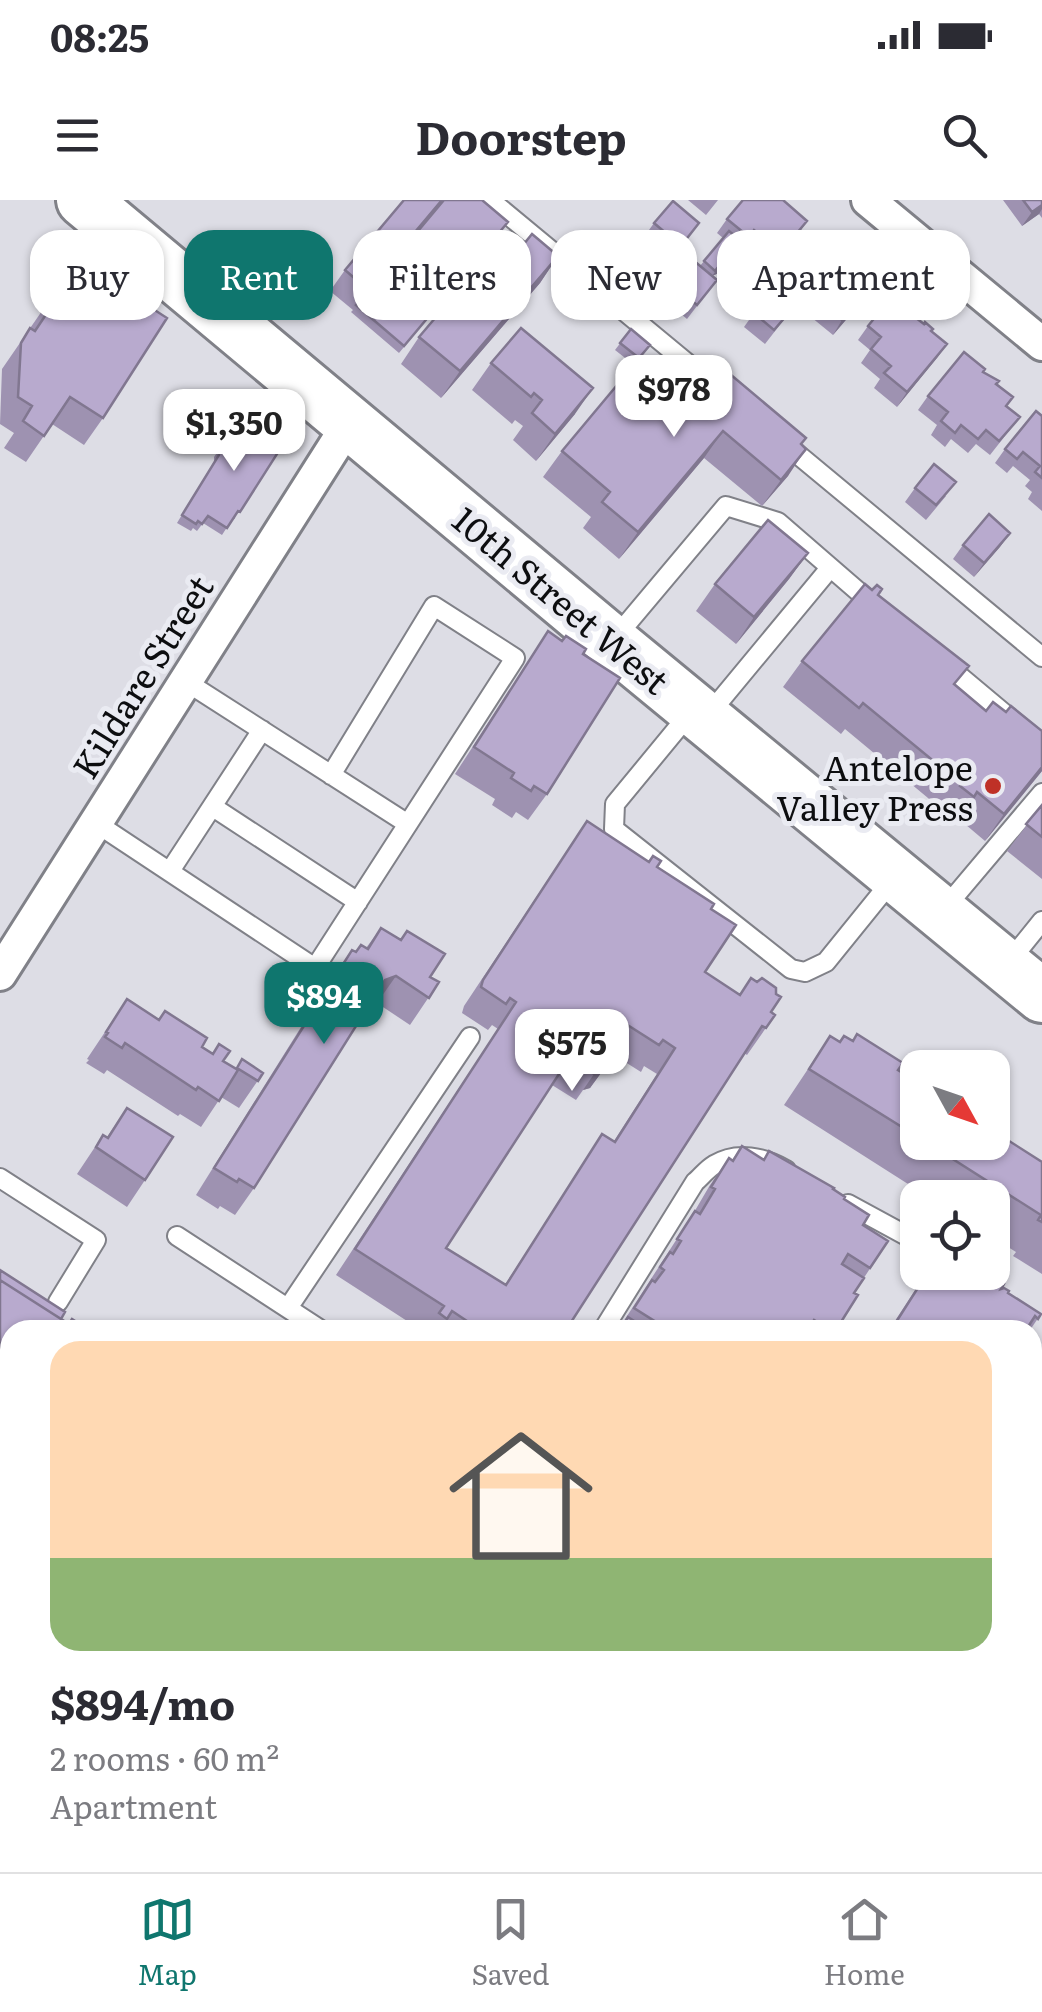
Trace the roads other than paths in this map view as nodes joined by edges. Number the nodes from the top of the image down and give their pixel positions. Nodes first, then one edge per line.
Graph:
1 (82, 200) edge
2 (490, 200) edge
3 (868, 200) edge
4 (1042, 344) edge
5 (736, 404) edge
6 (350, 422) junction
7 (767, 429) edge
8 (830, 568) junction
9 (891, 619) edge
10 (612, 642) junction
11 (936, 656) edge
12 (1042, 657) edge
13 (185, 681) junction
14 (699, 713) junction
15 (262, 730) junction
16 (1042, 745) edge
17 (331, 775) junction
18 (1042, 792) edge
19 (213, 807) junction
20 (96, 823) junction
21 (408, 824) junction
22 (170, 871) junction
23 (896, 876) junction
24 (358, 902) junction
25 (940, 913) junction
26 (1042, 921) edge
27 (0, 974) edge
28 (1033, 988) edge
29 (470, 1038) dead end
30 (0, 1178) edge
31 (801, 1178) edge
32 (834, 1196) edge
33 (900, 1232) edge
34 (177, 1236) dead end
35 (58, 1302) edge
36 (288, 1308) junction
37 (306, 1320) edge
38 (609, 1320) edge

1 - 6 main road, 10th Street West
2 - 5 lane
3 - 4 street
6 - 10 main road, 10th Street West
6 - 13 street, Kildare Street
7 - 12 lane
8 - 9 lane
8 - 10 lane
8 - 14 lane
10 - 14 main road, 10th Street West
11 - 16 lane
13 - 15 lane
13 - 20 street, Kildare Street
14 - 23 main road, 10th Street West
14 - 23 lane
15 - 17 lane
15 - 19 lane
17 - 21 lane
17 - 21 lane
18 - 25 lane
19 - 22 lane
19 - 24 lane
20 - 22 lane
20 - 27 street, Kildare Street
21 - 24 lane
22 - 24 lane
23 - 25 main road, 10th Street West
25 - 28 main road, 10th Street West
26 - 28 lane
29 - 36 lane
30 - 35 lane
31 - 38 lane
32 - 33 lane
34 - 36 lane
36 - 37 lane

